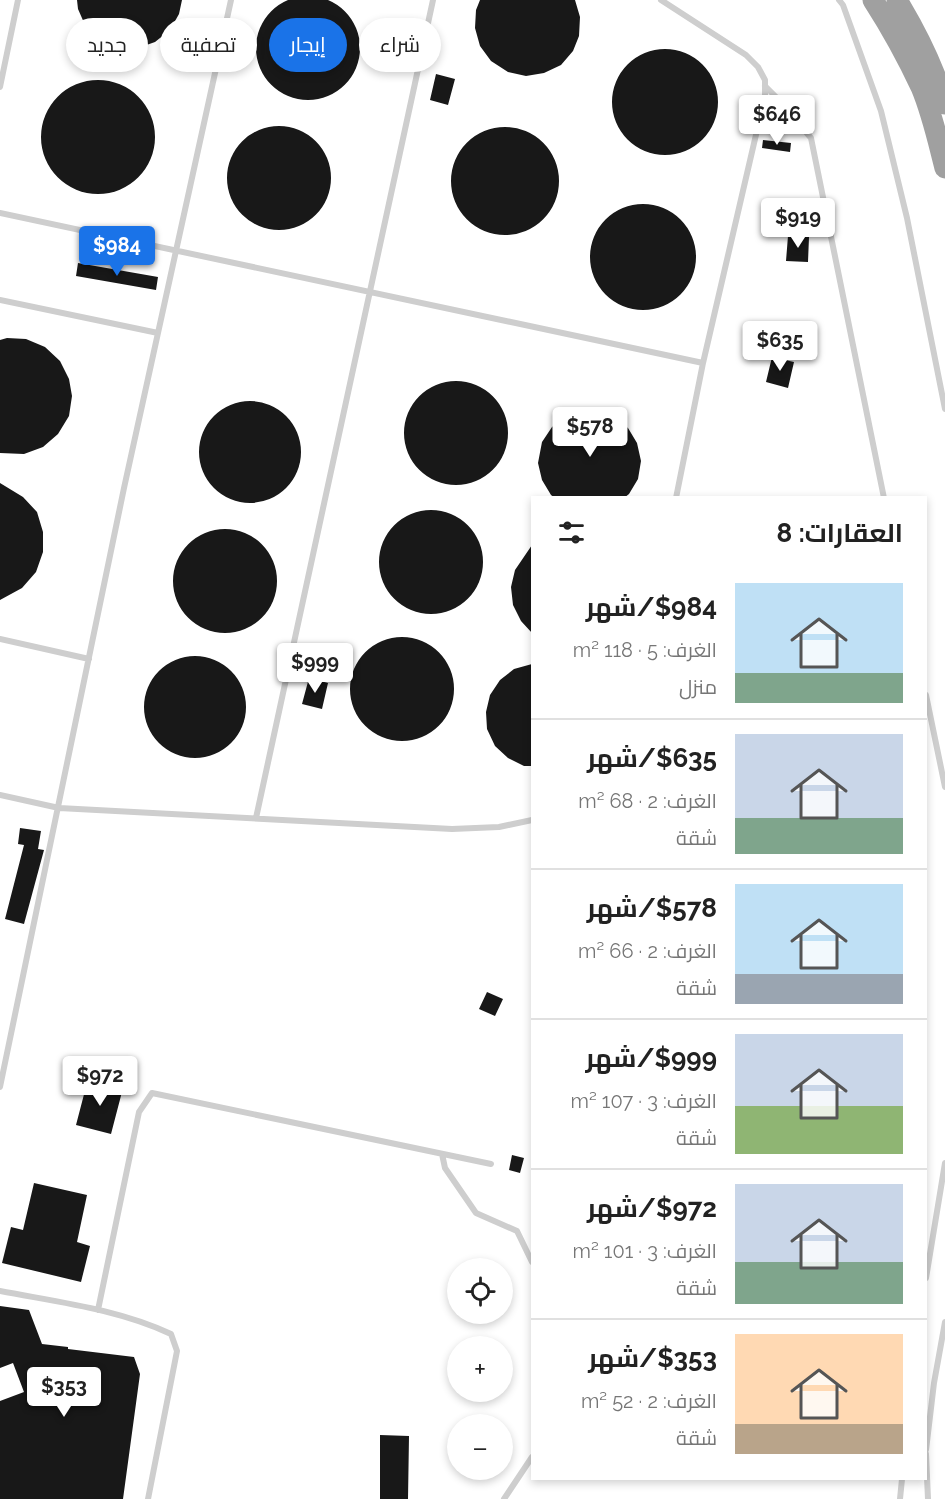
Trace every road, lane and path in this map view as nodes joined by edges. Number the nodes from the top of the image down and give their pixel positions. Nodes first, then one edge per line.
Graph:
1 (18, 0) edge
2 (231, 0) edge
3 (433, 0) edge
4 (661, 0) edge
5 (839, 0) edge
6 (873, 0) edge
7 (897, 0) edge
8 (765, 86) junction
9 (0, 87) edge
10 (945, 104) edge
11 (945, 168) edge
12 (0, 213) edge
13 (176, 251) junction
14 (370, 292) junction
15 (0, 300) edge
16 (158, 333) junction
17 (703, 363) junction
18 (945, 409) edge
19 (676, 496) edge
20 (884, 496) edge
21 (0, 639) edge
22 (89, 658) junction
23 (927, 700) edge
24 (945, 787) edge
25 (0, 795) edge
26 (58, 808) junction
27 (256, 818) junction
28 (531, 820) edge
29 (2, 1072) edge
30 (0, 1087) edge
31 (442, 1154) junction
32 (945, 1163) edge
33 (491, 1164) dead end
34 (531, 1260) edge
35 (927, 1272) edge
36 (0, 1291) edge
37 (98, 1310) junction
38 (945, 1322) edge
39 (927, 1443) edge
40 (531, 1458) edge
41 (927, 1476) edge
42 (902, 1480) edge
43 (148, 1499) edge
44 (504, 1499) edge
45 (900, 1499) edge
46 (928, 1499) edge

1 - 9 lane
2 - 13 lane
3 - 14 lane
4 - 8 lane
5 - 18 lane
6 - 11 highway
7 - 10 highway
8 - 17 lane
8 - 20 lane
12 - 13 lane
13 - 14 lane
13 - 16 lane
14 - 17 lane
14 - 27 lane
15 - 16 lane
16 - 22 lane
17 - 19 lane
21 - 22 lane
22 - 26 lane
23 - 24 lane
25 - 26 lane
26 - 27 lane
26 - 29 lane
27 - 28 lane
29 - 30 lane
31 - 33 lane
31 - 34 lane
31 - 37 lane
32 - 35 lane
36 - 37 lane
37 - 43 lane
38 - 39 lane
40 - 44 lane
41 - 46 lane
42 - 45 lane

